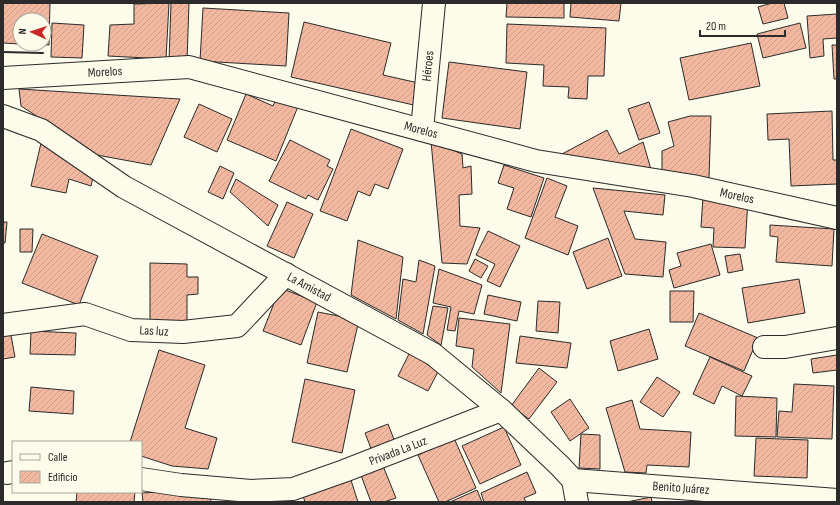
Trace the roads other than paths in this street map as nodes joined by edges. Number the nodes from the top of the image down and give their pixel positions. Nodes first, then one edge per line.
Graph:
1 (434, 3) edge
2 (3, 78) edge
3 (3, 116) edge
4 (422, 130) junction
5 (837, 218) edge
6 (286, 274) junction
7 (3, 325) edge
8 (837, 338) edge
9 (764, 347) dead end
10 (501, 410) junction
11 (142, 480) edge
12 (572, 480) junction
13 (837, 500) edge
14 (577, 502) edge

1 - 4 street, Héroes
2 - 4 street, Morelos
3 - 6 street, La Amistad
4 - 5 street, Morelos
6 - 7 street, Las luz
6 - 10 street, La Amistad
8 - 9 street
10 - 11 street, Privada La Luz
10 - 12 street, La Amistad
12 - 13 street, Benito Juárez
12 - 14 street

